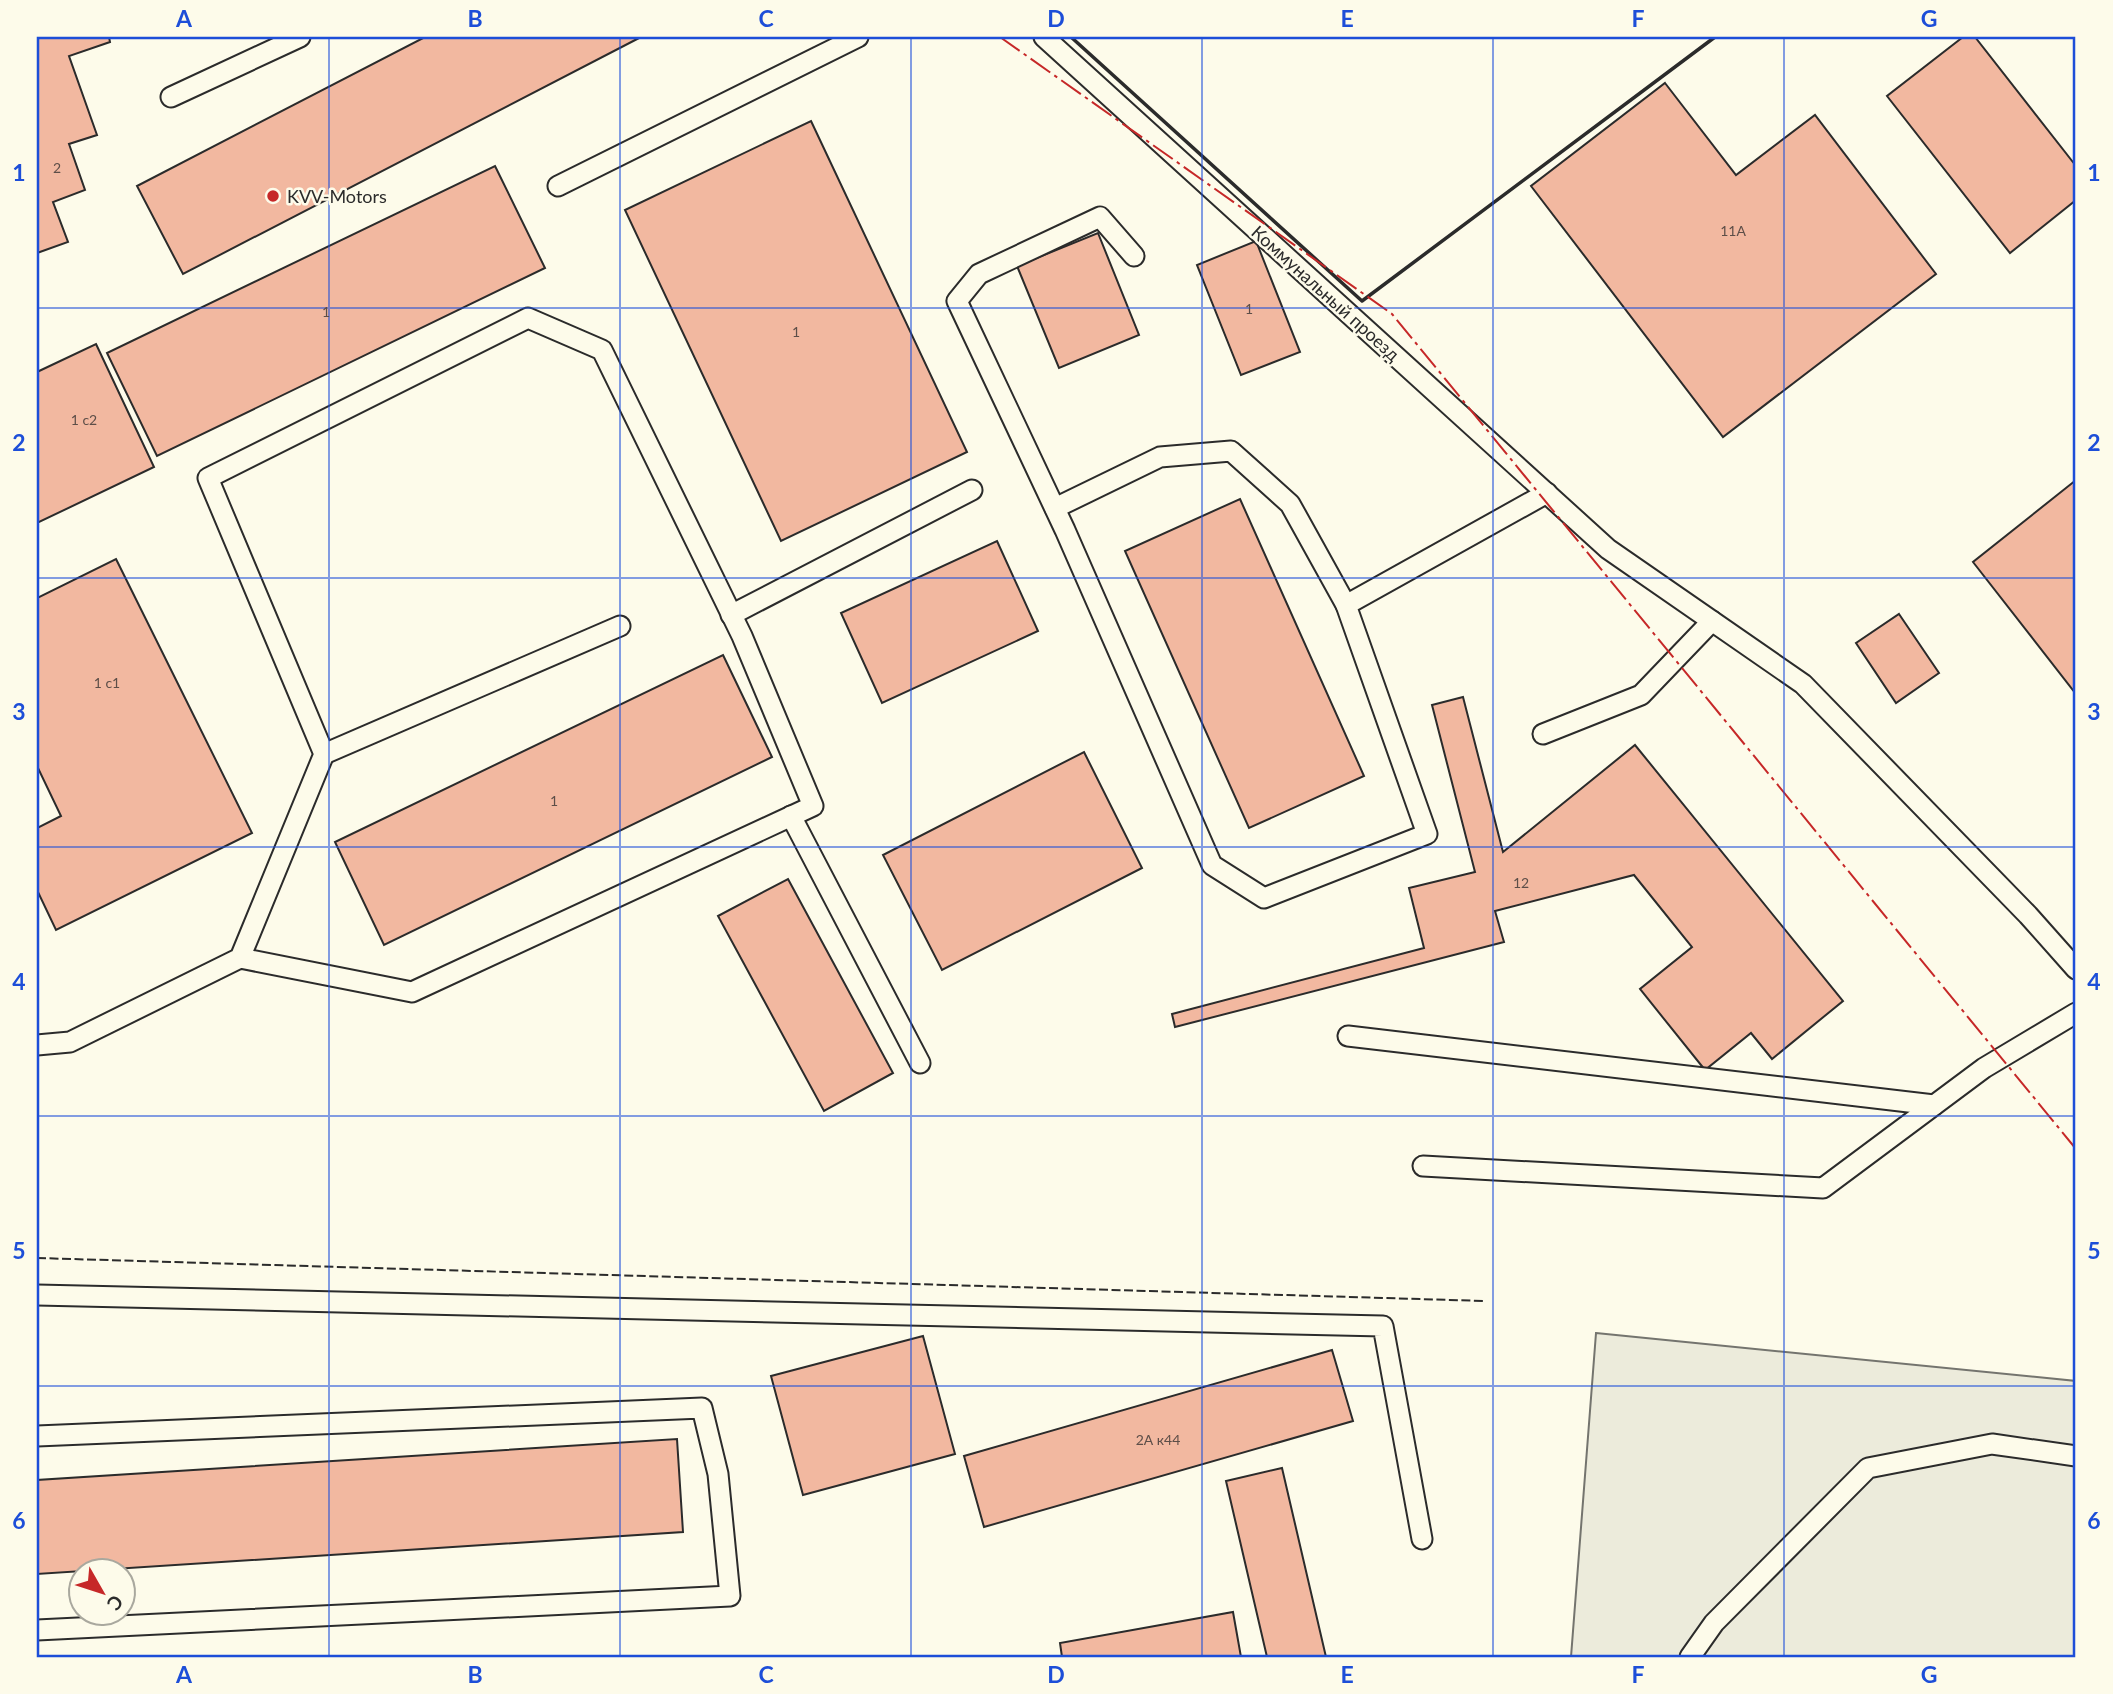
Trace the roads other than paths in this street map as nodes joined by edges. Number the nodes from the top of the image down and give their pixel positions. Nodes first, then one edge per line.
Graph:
1 (300, 37) edge
2 (858, 37) edge
3 (1044, 37) edge
4 (171, 97) dead end
5 (558, 186) dead end
6 (1134, 256) dead end
7 (972, 490) dead end
8 (1547, 493) junction
9 (1055, 508) junction
10 (1346, 605) junction
11 (731, 615) junction
12 (1712, 621) junction
13 (620, 626) dead end
14 (1544, 734) dead end
15 (324, 754) junction
16 (791, 816) junction
17 (240, 958) junction
18 (2076, 969) edge
19 (2076, 1013) edge
20 (1348, 1036) dead end
21 (37, 1045) edge
22 (920, 1063) dead end
23 (1934, 1105) junction
24 (1423, 1166) dead end
25 (37, 1295) edge
26 (37, 1436) edge
27 (2076, 1456) edge
28 (1422, 1539) dead end
29 (37, 1630) edge
30 (1690, 1657) edge

1 - 4 lane
2 - 5 lane
3 - 8 lane, Коммунальный проезд
6 - 9 lane
7 - 11 lane
8 - 10 lane
8 - 12 lane, Коммунальный проезд
9 - 10 lane
9 - 10 lane
11 - 15 lane
11 - 16 lane
12 - 14 lane
12 - 18 lane, Коммунальный проезд
13 - 15 lane
15 - 17 lane
16 - 17 lane
16 - 22 lane
17 - 21 lane
19 - 23 lane
20 - 23 lane
23 - 24 lane
25 - 28 lane
26 - 29 lane
27 - 30 lane

